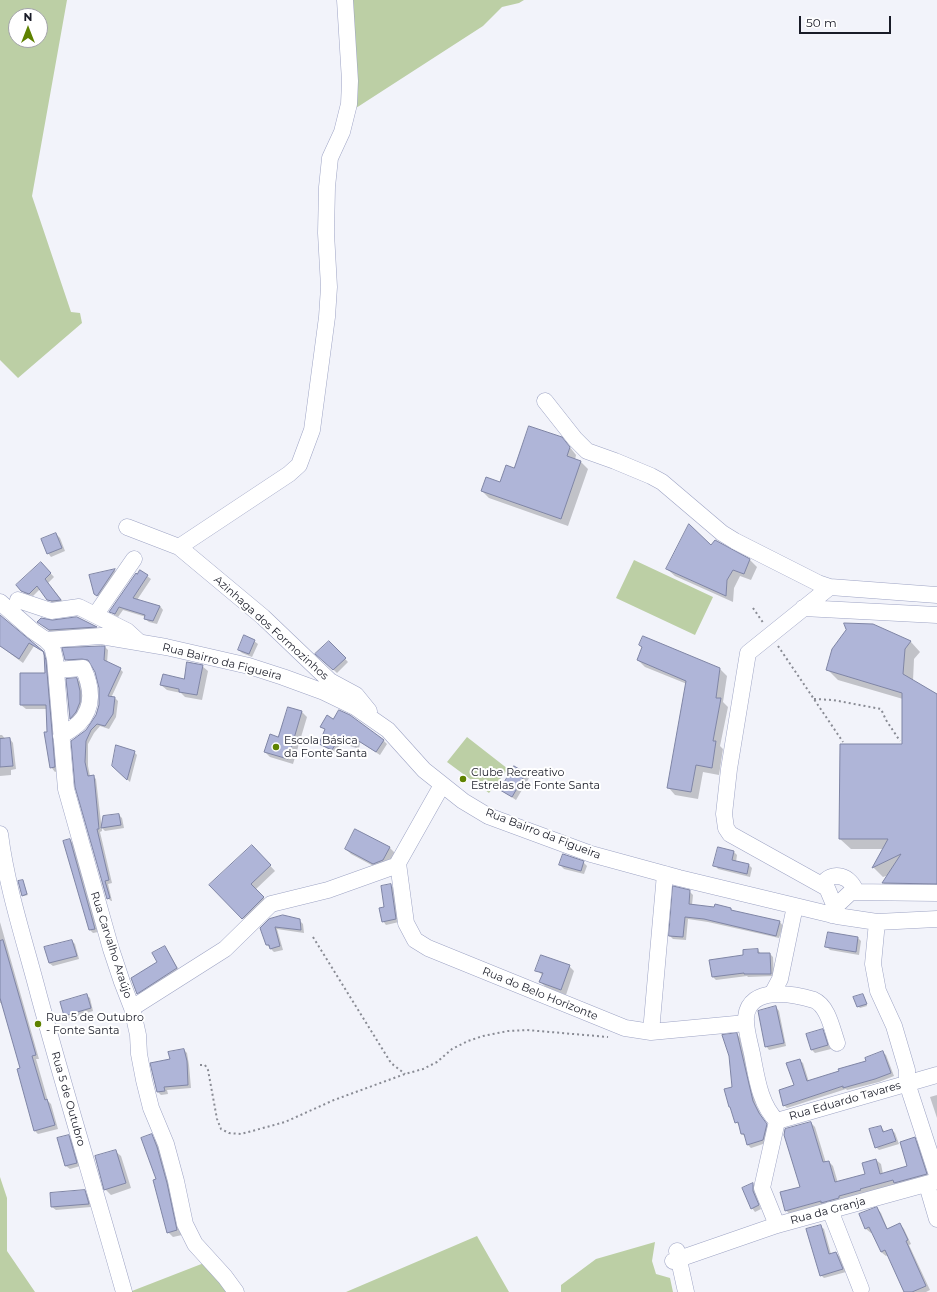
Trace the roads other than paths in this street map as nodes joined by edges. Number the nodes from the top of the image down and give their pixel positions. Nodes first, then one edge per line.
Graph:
1 (345, 0) edge
2 (545, 401) dead end
3 (126, 527) dead end
4 (179, 547) junction
5 (134, 559) dead end
6 (830, 587) junction
7 (937, 595) edge
8 (18, 600) dead end
9 (0, 602) edge
10 (803, 608) junction
11 (96, 614) junction
12 (937, 615) edge
13 (46, 640) junction
14 (140, 642) junction
15 (56, 670) junction
16 (379, 724) junction
17 (61, 736) junction
18 (442, 785) junction
19 (0, 834) edge
20 (398, 865) junction
21 (665, 874) junction
22 (822, 885) junction
23 (856, 892) junction
24 (937, 893) edge
25 (795, 906) junction
26 (834, 911) junction
27 (937, 919) edge
28 (877, 922) junction
29 (772, 994) junction
30 (132, 1008) junction
31 (746, 1023) junction
32 (651, 1032) junction
33 (837, 1043) dead end
34 (937, 1074) edge
35 (907, 1083) junction
36 (777, 1120) junction
37 (934, 1180) edge
38 (830, 1210) junction
39 (937, 1219) edge
40 (777, 1225) junction
41 (861, 1289) dead end
42 (124, 1292) edge
43 (236, 1292) edge
44 (686, 1292) edge

1 - 4 street
2 - 6 street
3 - 4 street, Azinhaga dos Formozinhos
4 - 16 street, Azinhaga dos Formozinhos
5 - 11 street
6 - 7 street
6 - 10 street
8 - 11 street
9 - 13 street, Rua Carvalho Araújo
10 - 12 street
10 - 22 street
11 - 14 street
13 - 14 street, Rua Bairro da Figueira
13 - 15 street, Rua Carvalho Araújo
14 - 16 street, Rua Bairro da Figueira
15 - 17 street, Rua Carvalho Araújo
15 - 17 street
16 - 18 street, Rua Bairro da Figueira
17 - 30 street, Rua Carvalho Araújo
18 - 20 street
18 - 21 street, Rua Bairro da Figueira
19 - 42 street, Rua 5 de Outubro
20 - 30 street
20 - 32 street, Rua do Belo Horizonte
21 - 25 street, Rua Bairro da Figueira
21 - 32 street
22 - 23 street
22 - 26 street
23 - 24 street
23 - 26 street
25 - 26 street, Rua Bairro da Figueira
25 - 29 street
26 - 28 street, Rua Bairro da Figueira
27 - 28 street, Rua Bairro da Figueira
28 - 35 street
29 - 31 street, Rua Eduardo Tavares
29 - 33 street, Rua Eduardo Tavares
30 - 43 street, Rua Carvalho Araújo
31 - 32 street, Rua do Belo Horizonte
31 - 36 street, Rua Eduardo Tavares
34 - 35 street, Rua Eduardo Tavares
35 - 36 street, Rua Eduardo Tavares
35 - 37 street
36 - 40 street, Rua da Granja
37 - 38 street, Rua da Granja
37 - 39 street
38 - 40 street, Rua da Granja
38 - 41 street
40 - 44 street

